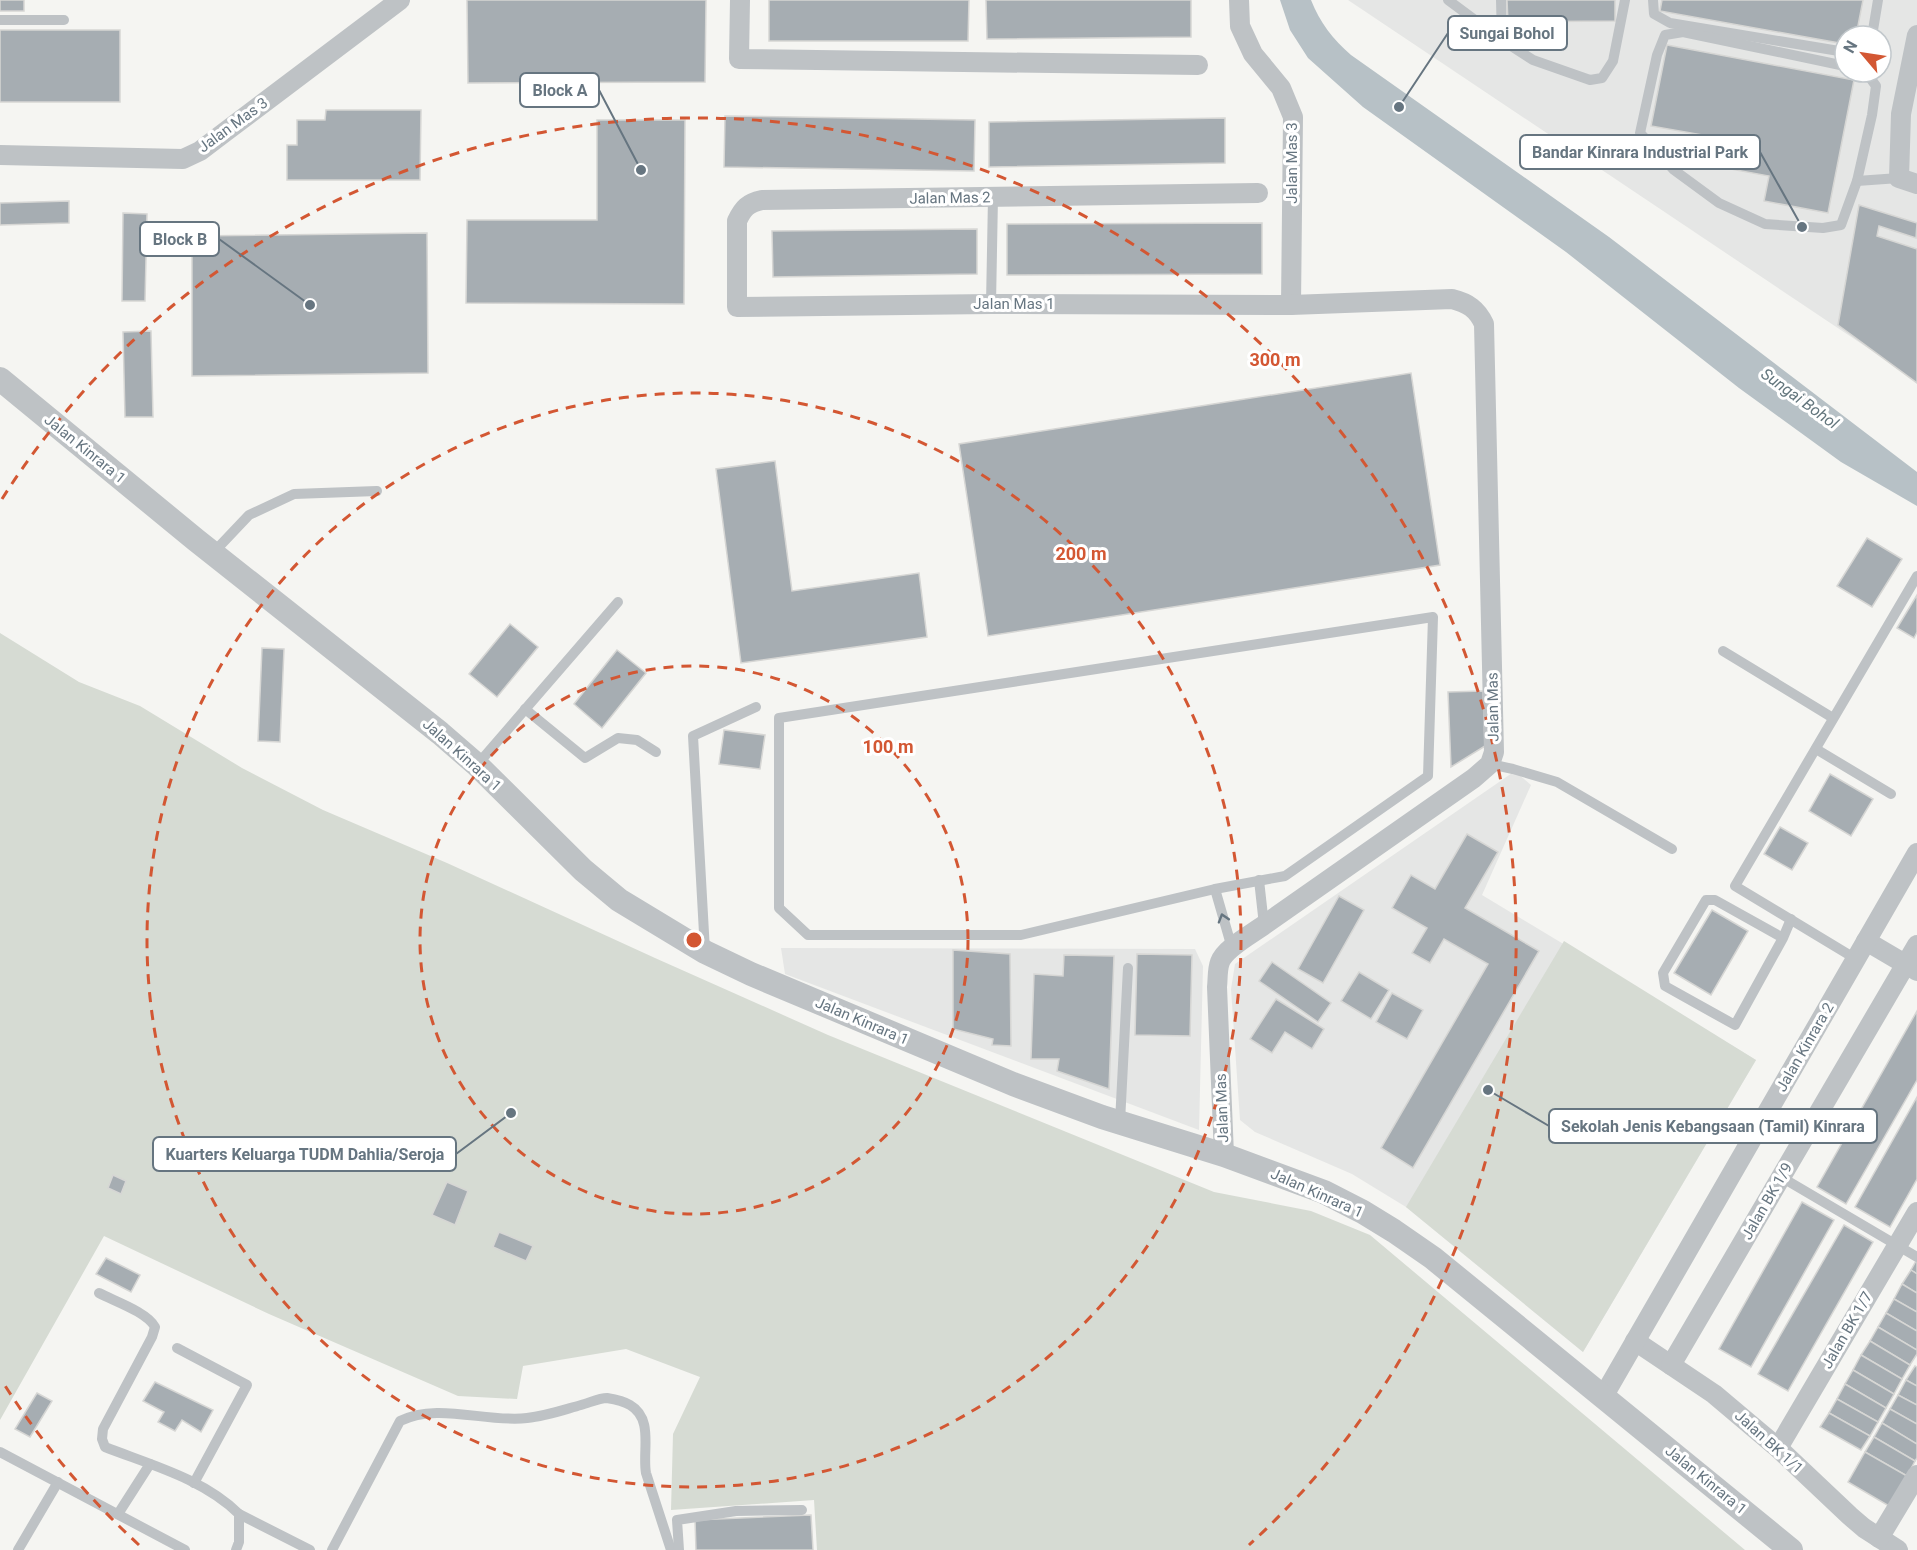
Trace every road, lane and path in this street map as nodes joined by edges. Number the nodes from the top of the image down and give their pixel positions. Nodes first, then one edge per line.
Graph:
1 (400, 0) edge
2 (740, 0) edge
3 (1239, 0) edge
4 (1448, 0) edge
5 (1501, 0) edge
6 (1625, 0) edge
7 (1653, 0) edge
8 (1878, 0) edge
9 (0, 20) edge
10 (64, 20) dead end
11 (1874, 24) edge
12 (1917, 35) edge
13 (1502, 40) junction
14 (1833, 50) edge
15 (1833, 63) edge
16 (1198, 65) dead end
17 (1875, 84) edge
18 (0, 155) edge
19 (1857, 181) junction
20 (1908, 181) edge
21 (1258, 193) dead end
22 (993, 197) junction
23 (991, 304) junction
24 (1291, 305) junction
25 (737, 307) joint
26 (0, 379) edge
27 (377, 491) dead end
28 (213, 554) junction
29 (1917, 576) edge
30 (618, 602) dead end
31 (1723, 651) dead end
32 (756, 707) dead end
33 (525, 710) junction
34 (1833, 718) junction
35 (1815, 749) junction
36 (656, 752) dead end
37 (1490, 764) junction
38 (477, 765) junction
39 (1891, 794) dead end
40 (1672, 849) dead end
41 (1917, 853) edge
42 (1259, 880) junction
43 (1215, 889) junction
44 (1791, 919) junction
45 (1264, 925) junction
46 (1783, 938) junction
47 (1866, 942) junction
48 (1917, 945) edge
49 (1232, 948) junction
50 (705, 951) junction
51 (1856, 959) junction
52 (1128, 968) dead end
53 (1911, 968) edge
54 (1120, 1122) junction
55 (1224, 1155) junction
56 (1781, 1177) junction
57 (1917, 1212) edge
58 (1897, 1245) junction
59 (1917, 1257) edge
60 (99, 1293) dead end
61 (1635, 1341) junction
62 (177, 1348) dead end
63 (1671, 1365) junction
64 (1603, 1397) junction
65 (1778, 1448) junction
66 (0, 1452) edge
67 (150, 1464) junction
68 (1917, 1474) edge
69 (58, 1482) junction
70 (194, 1482) junction
71 (802, 1510) dead end
72 (118, 1514) junction
73 (239, 1514) junction
74 (1879, 1538) junction
75 (18, 1550) edge
76 (185, 1550) edge
77 (236, 1550) edge
78 (310, 1550) edge
79 (332, 1550) edge
80 (671, 1550) edge
81 (680, 1550) edge
82 (1791, 1550) edge
83 (1898, 1550) edge

1 - 18 street, Jalan Mas 3
2 - 16 street
3 - 24 street, Jalan Mas 3
4 - 13 lane
5 - 13 lane
6 - 13 lane
7 - 14 lane
8 - 11 lane
9 - 10 lane
12 - 20 street
15 - 19 lane
17 - 19 lane
19 - 20 lane
21 - 22 street, Jalan Mas 2
22 - 23 lane
22 - 25 street, Jalan Mas 2
23 - 24 street, Jalan Mas 1
23 - 25 street, Jalan Mas 1
24 - 37 street, Jalan Mas
26 - 28 street, Jalan Kinrara 1
27 - 28 lane
28 - 38 street, Jalan Kinrara 1
29 - 34 lane
30 - 33 lane
31 - 34 lane
32 - 50 lane
33 - 36 lane
33 - 38 lane
34 - 35 lane
35 - 39 lane
35 - 44 lane
37 - 40 lane
37 - 45 street, Jalan Mas
38 - 50 street, Jalan Kinrara 1
41 - 47 street, Jalan Kinrara 2
42 - 43 lane
42 - 43 lane
42 - 45 lane
49 -> 43 lane
44 - 46 lane
44 - 51 lane
45 - 49 street, Jalan Mas
46 - 46 lane
47 - 51 street, Jalan Kinrara 2
47 - 53 street
48 - 53 street, Jalan BK 1/9
49 - 55 street, Jalan Mas
50 - 54 street, Jalan Kinrara 1
51 - 61 street, Jalan Kinrara 2
52 - 54 lane
53 - 56 street, Jalan BK 1/9
54 - 55 street, Jalan Kinrara 1
55 - 64 street, Jalan Kinrara 1
56 - 58 lane
56 - 63 street, Jalan BK 1/9
57 - 58 street, Jalan BK 1/7
58 - 59 lane
58 - 65 street, Jalan BK 1/7
60 - 67 lane
61 - 63 street, Jalan BK 1/1
61 - 64 street, Jalan Kinrara 2
62 - 70 lane
63 - 65 street, Jalan BK 1/1
64 - 82 street, Jalan Kinrara 1
65 - 74 street, Jalan BK 1/1
66 - 69 lane
67 - 70 lane
67 - 72 lane
68 - 74 street
69 - 72 lane
69 - 75 lane
70 - 73 lane
71 - 81 lane
72 - 76 lane
73 - 77 lane
73 - 78 lane
74 - 83 street, Jalan BK 1/1
79 - 80 lane

